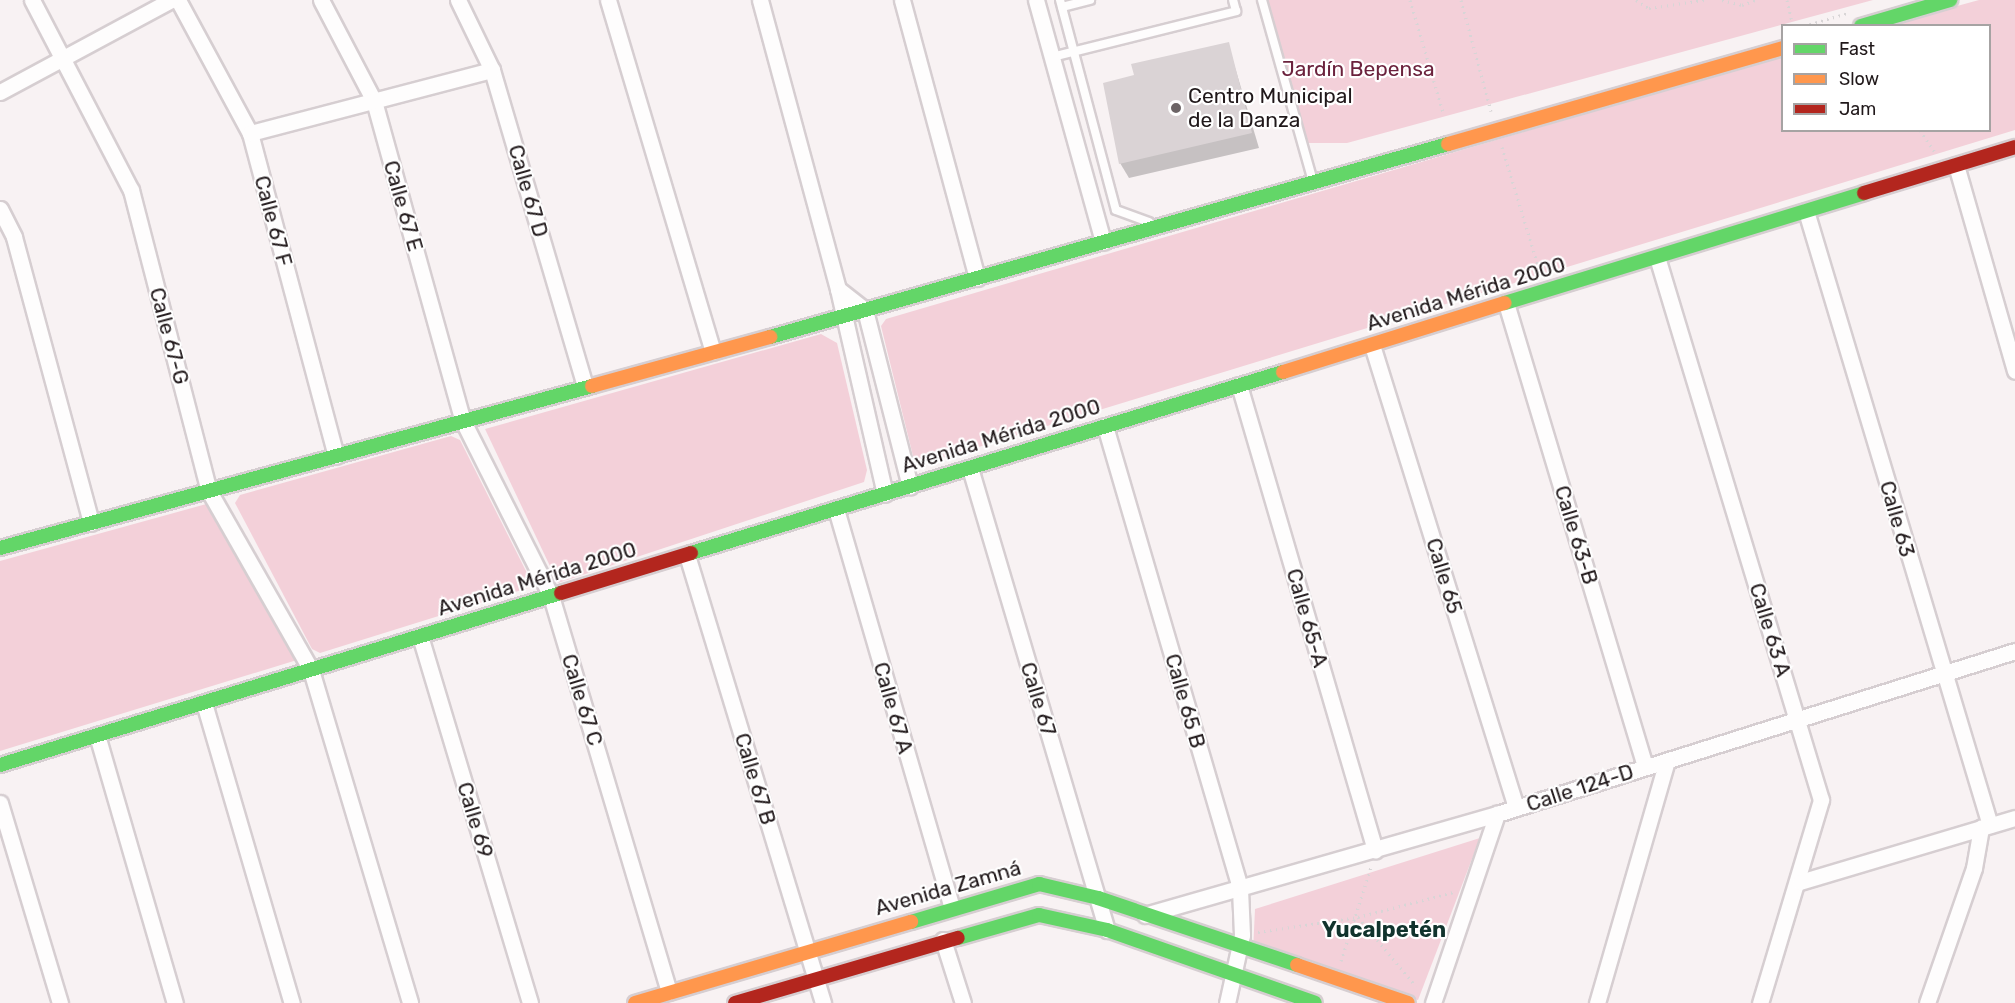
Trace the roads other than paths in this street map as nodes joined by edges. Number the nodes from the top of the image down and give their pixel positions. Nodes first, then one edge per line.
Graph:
1 (32, 0) edge
2 (171, 0) edge
3 (178, 0) edge
4 (321, 0) edge
5 (458, 0) edge
6 (608, 0) edge
7 (760, 0) edge
8 (902, 0) edge
9 (1036, 0) edge
10 (1090, 0) edge
11 (1233, 0) edge
12 (1262, 0) edge
13 (1950, 0) edge
14 (1061, 4) edge
15 (1868, 24) edge
16 (1781, 48) edge
17 (1073, 51) junction
18 (1052, 57) junction
19 (62, 58) junction
20 (492, 70) junction
21 (0, 92) edge
22 (374, 101) junction
23 (250, 133) junction
24 (2015, 147) edge
25 (1949, 168) junction
26 (1313, 182) junction
27 (0, 209) edge
28 (1806, 211) junction
29 (1164, 224) junction
30 (7, 239) edge
31 (1103, 242) junction
32 (1657, 257) junction
33 (977, 278) junction
34 (838, 289) junction
35 (1506, 303) junction
36 (865, 310) junction
37 (840, 317) junction
38 (1372, 345) junction
39 (713, 352) junction
40 (2015, 371) edge
41 (1239, 385) junction
42 (585, 387) junction
43 (463, 421) junction
44 (1105, 426) junction
45 (336, 456) junction
46 (970, 468) junction
47 (910, 486) junction
48 (209, 490) junction
49 (885, 494) junction
50 (836, 509) junction
51 (91, 523) junction
52 (0, 548) edge
53 (687, 555) junction
54 (551, 596) junction
55 (420, 636) junction
56 (2015, 651) edge
57 (311, 670) junction
58 (1943, 672) junction
59 (204, 703) junction
60 (1797, 721) junction
61 (97, 735) junction
62 (1666, 761) junction
63 (0, 765) edge
64 (1645, 767) junction
65 (0, 803) edge
66 (1516, 808) junction
67 (1497, 814) junction
68 (2015, 818) edge
69 (1985, 827) junction
70 (1375, 851) junction
71 (1800, 882) junction
72 (1240, 889) junction
73 (1098, 898) junction
74 (951, 906) junction
75 (1142, 916) junction
76 (1107, 930) junction
77 (943, 940) junction
78 (1240, 941) junction
79 (808, 951) junction
80 (816, 978) junction
81 (1235, 978) junction
82 (669, 992) junction
83 (1428, 999) edge
84 (60, 1003) edge
85 (175, 1003) edge
86 (292, 1003) edge
87 (410, 1003) edge
88 (530, 1003) edge
89 (635, 1003) edge
90 (735, 1003) edge
91 (824, 1003) edge
92 (963, 1003) edge
93 (1227, 1003) edge
94 (1315, 1003) edge
95 (1408, 1003) edge
96 (1597, 1003) edge
97 (1760, 1003) edge
98 (1927, 1003) edge

1 - 19 street, Calle 67-G
2 - 19 street
3 - 23 street, Calle 67 F
4 - 22 street, Calle 67 E
5 - 20 street, Calle 67 D
6 - 39 street
7 - 34 street
8 - 33 street
9 - 18 street
10 - 14 lane
11 - 17 lane
12 - 26 lane
13 - 15 main road
14 - 17 lane
16 - 26 main road
17 - 18 lane
17 - 29 lane
18 - 31 street
19 - 21 street
19 - 48 street, Calle 67-G
20 - 22 street
20 - 42 street, Calle 67 D
22 - 23 street
22 - 43 street, Calle 67 E
23 - 45 street, Calle 67 F
24 - 25 main road, Avenida Mérida 2000
25 - 28 main road, Avenida Mérida 2000
25 - 40 street
26 - 29 main road
27 - 30 street
28 - 32 main road, Avenida Mérida 2000
28 - 58 street, Calle 63
29 - 31 main road
30 - 51 street
31 - 33 main road
32 - 35 main road, Avenida Mérida 2000
32 - 60 street, Calle 63 A
33 - 36 main road
34 - 36 street
34 - 37 street
35 - 38 main road, Avenida Mérida 2000
35 - 64 street, Calle 63-B
36 - 37 main road
36 - 47 street
37 - 39 main road
37 - 49 street
38 - 41 main road, Avenida Mérida 2000
38 - 66 street, Calle 65
39 - 42 main road
41 - 44 main road, Avenida Mérida 2000
41 - 70 street, Calle 65-A
42 - 43 main road
43 - 45 main road
43 - 54 street, Calle 67 C
44 - 46 main road, Avenida Mérida 2000
44 - 72 street, Calle 65 B
45 - 48 main road
46 - 47 main road, Avenida Mérida 2000
46 - 73 street, Calle 67
47 - 49 main road, Avenida Mérida 2000
48 - 51 main road
48 - 57 street, Calle 67-G
49 - 50 main road, Avenida Mérida 2000
50 - 53 main road, Avenida Mérida 2000
50 - 74 street, Calle 67 A
51 - 52 main road
53 - 54 main road, Avenida Mérida 2000
53 - 79 street, Calle 67 B
54 - 55 main road, Avenida Mérida 2000
54 - 82 street, Calle 67 C
55 - 57 main road, Avenida Mérida 2000
55 - 88 street, Calle 69
56 - 58 street, Calle 124-D
57 - 59 main road, Avenida Mérida 2000
57 - 87 street, Calle 67-G
58 - 60 street, Calle 124-D
58 - 69 street, Calle 63
59 - 61 main road, Avenida Mérida 2000
59 - 86 street
60 - 62 street, Calle 124-D
60 - 71 street, Calle 63 A
61 - 63 main road, Avenida Mérida 2000
61 - 85 street
62 - 64 street, Calle 124-D
62 - 96 street
64 - 66 street, Calle 124-D
65 - 84 street
66 - 67 street, Calle 124-D
67 - 70 street, Calle 124-D
67 - 83 street
68 - 69 street
69 - 71 street
69 - 98 street, Calle 63
70 - 72 street, Calle 124-D
71 - 97 street, Calle 63 A
72 - 75 street, Calle 124-D
72 - 78 street, Calle 65 B
73 - 74 main road, Avenida Zamná
73 - 75 main road, Avenida Zamná
73 - 76 street, Calle 67
74 - 79 main road, Avenida Zamná
75 - 78 main road, Avenida Zamná
76 - 77 main road
76 - 81 main road
77 - 80 main road
77 - 92 street
78 - 81 street, Calle 65 B
78 - 95 main road, Avenida Zamná
79 - 80 street, Calle 67 B
79 - 82 main road, Avenida Zamná
80 - 90 main road
80 - 91 street, Calle 67 B
81 - 93 street, Calle 65 B
81 - 94 main road
82 - 89 main road, Avenida Zamná

